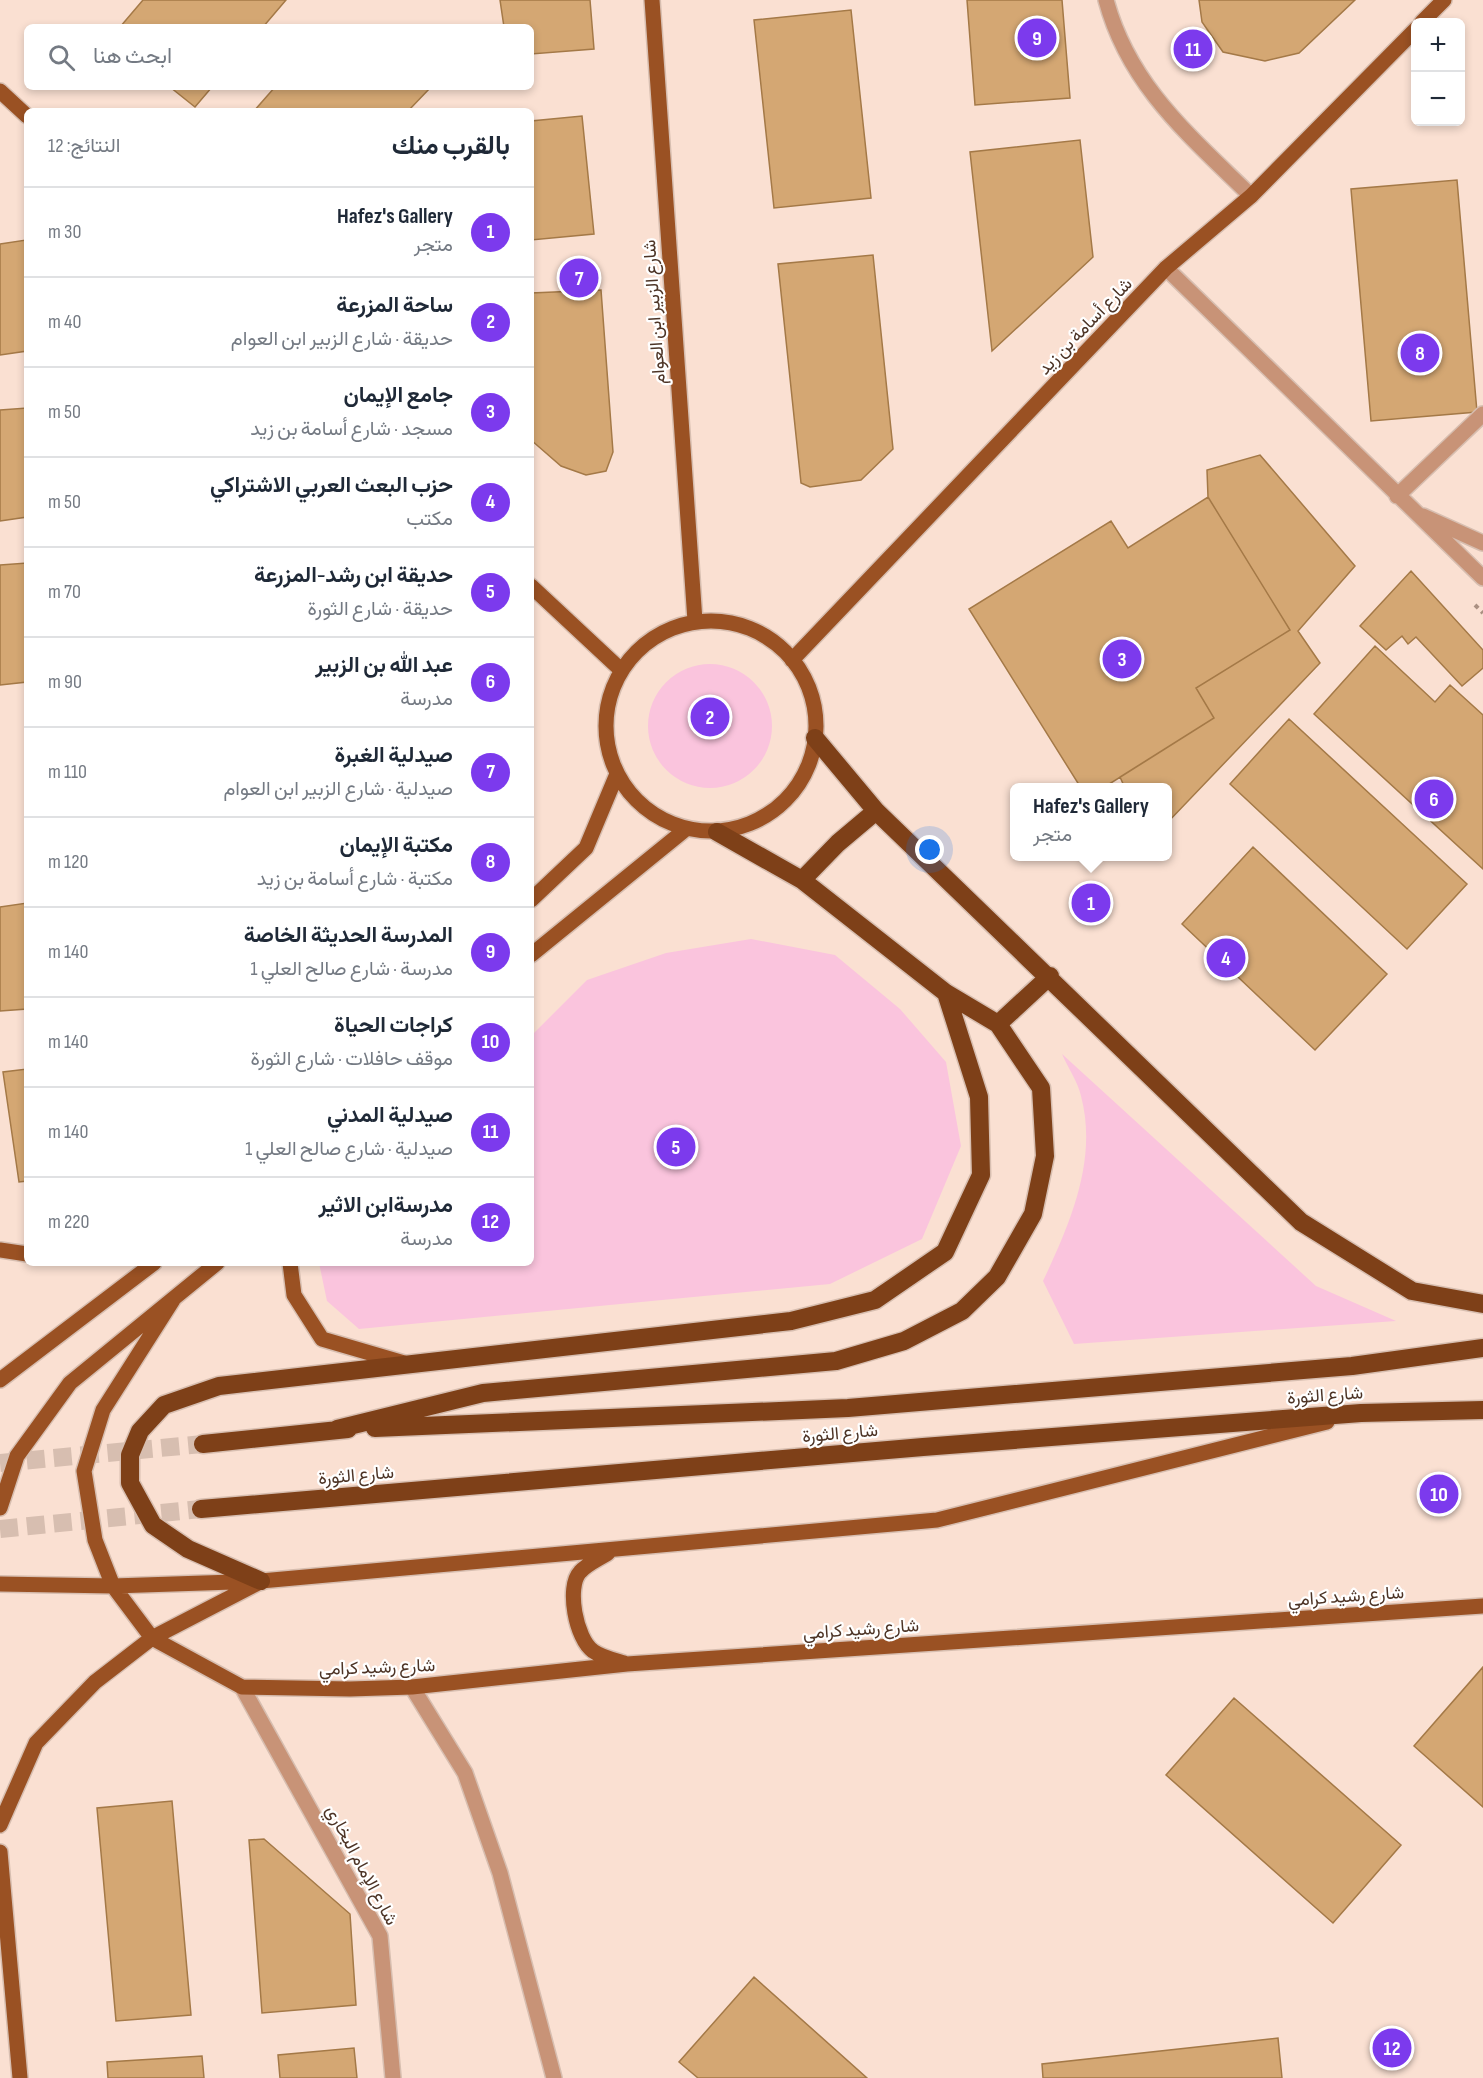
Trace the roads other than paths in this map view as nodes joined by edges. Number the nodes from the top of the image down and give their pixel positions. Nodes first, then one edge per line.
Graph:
1 (652, 0) edge
2 (1106, 0) edge
3 (1444, 0) edge
4 (1426, 18) edge
5 (1411, 34) edge
6 (0, 91) edge
7 (24, 113) edge
8 (1251, 196) junction
9 (1166, 268) junction
10 (1483, 414) edge
11 (1397, 496) junction
12 (1411, 511) junction
13 (1483, 543) edge
14 (1483, 578) edge
15 (534, 589) edge
16 (695, 621) junction
17 (792, 660) junction
18 (621, 670) junction
19 (815, 738) junction
20 (616, 774) junction
21 (876, 811) junction
22 (686, 829) junction
23 (717, 832) junction
24 (802, 880) junction
25 (534, 897) edge
26 (534, 953) edge
27 (1050, 976) junction
28 (946, 993) junction
29 (998, 1024) junction
30 (0, 1250) edge
31 (24, 1254) edge
32 (150, 1266) edge
33 (213, 1266) edge
34 (291, 1266) edge
35 (173, 1300) junction
36 (1483, 1304) edge
37 (1483, 1348) edge
38 (407, 1364) junction
39 (0, 1380) edge
40 (1483, 1410) edge
41 (1361, 1413) junction
42 (337, 1429) junction
43 (203, 1444) tunnel mouth
44 (0, 1508) edge
45 (201, 1509) tunnel mouth
46 (613, 1550) junction
47 (261, 1581) junction
48 (0, 1584) edge
49 (113, 1586) junction
50 (1483, 1606) edge
51 (152, 1638) junction
52 (627, 1664) junction
53 (242, 1687) junction
54 (412, 1687) junction
55 (0, 1826) edge
56 (0, 1852) edge
57 (20, 2078) edge
58 (393, 2078) edge
59 (554, 2078) edge

1 - 16 main road, شارع الزبير ابن العوام
2 - 8 street
3 - 4 main road
5 - 8 main road, شارع أسامة بن زيد
6 - 7 main road
8 - 9 main road, شارع أسامة بن زيد
9 - 11 street
9 - 17 main road, شارع أسامة بن زيد
10 - 11 street
11 - 12 street
12 - 13 street
12 - 14 street
15 - 18 main road
16 - 17 main road
16 - 18 main road
17 - 19 main road
18 - 20 main road
19 - 21 highway
19 - 23 main road
20 - 22 main road
20 - 25 main road
21 - 24 highway
21 - 27 highway
22 - 23 main road
22 - 26 main road
23 - 24 highway
24 - 28 highway
27 - 29 highway
27 - 36 highway
28 - 29 highway
28 - 38 highway
29 - 42 highway
30 - 31 main road
32 - 39 main road
33 - 35 main road
34 - 38 main road
35 - 44 main road
35 - 49 main road
37 - 42 highway, شارع الثورة
38 - 47 highway
40 - 41 highway, شارع الثورة
41 - 45 highway, شارع الثورة
41 - 46 main road
42 - 43 highway, شارع الثورة
46 - 47 main road
46 - 52 main road
47 - 49 main road
47 - 51 main road
48 - 49 main road
49 - 51 main road
50 - 52 main road, شارع رشيد كرامي
51 - 53 main road
51 - 55 main road
52 - 54 main road, شارع رشيد كرامي
53 - 54 main road, شارع رشيد كرامي
53 - 58 street, شارع الإمام البخاري
54 - 59 street
56 - 57 main road

